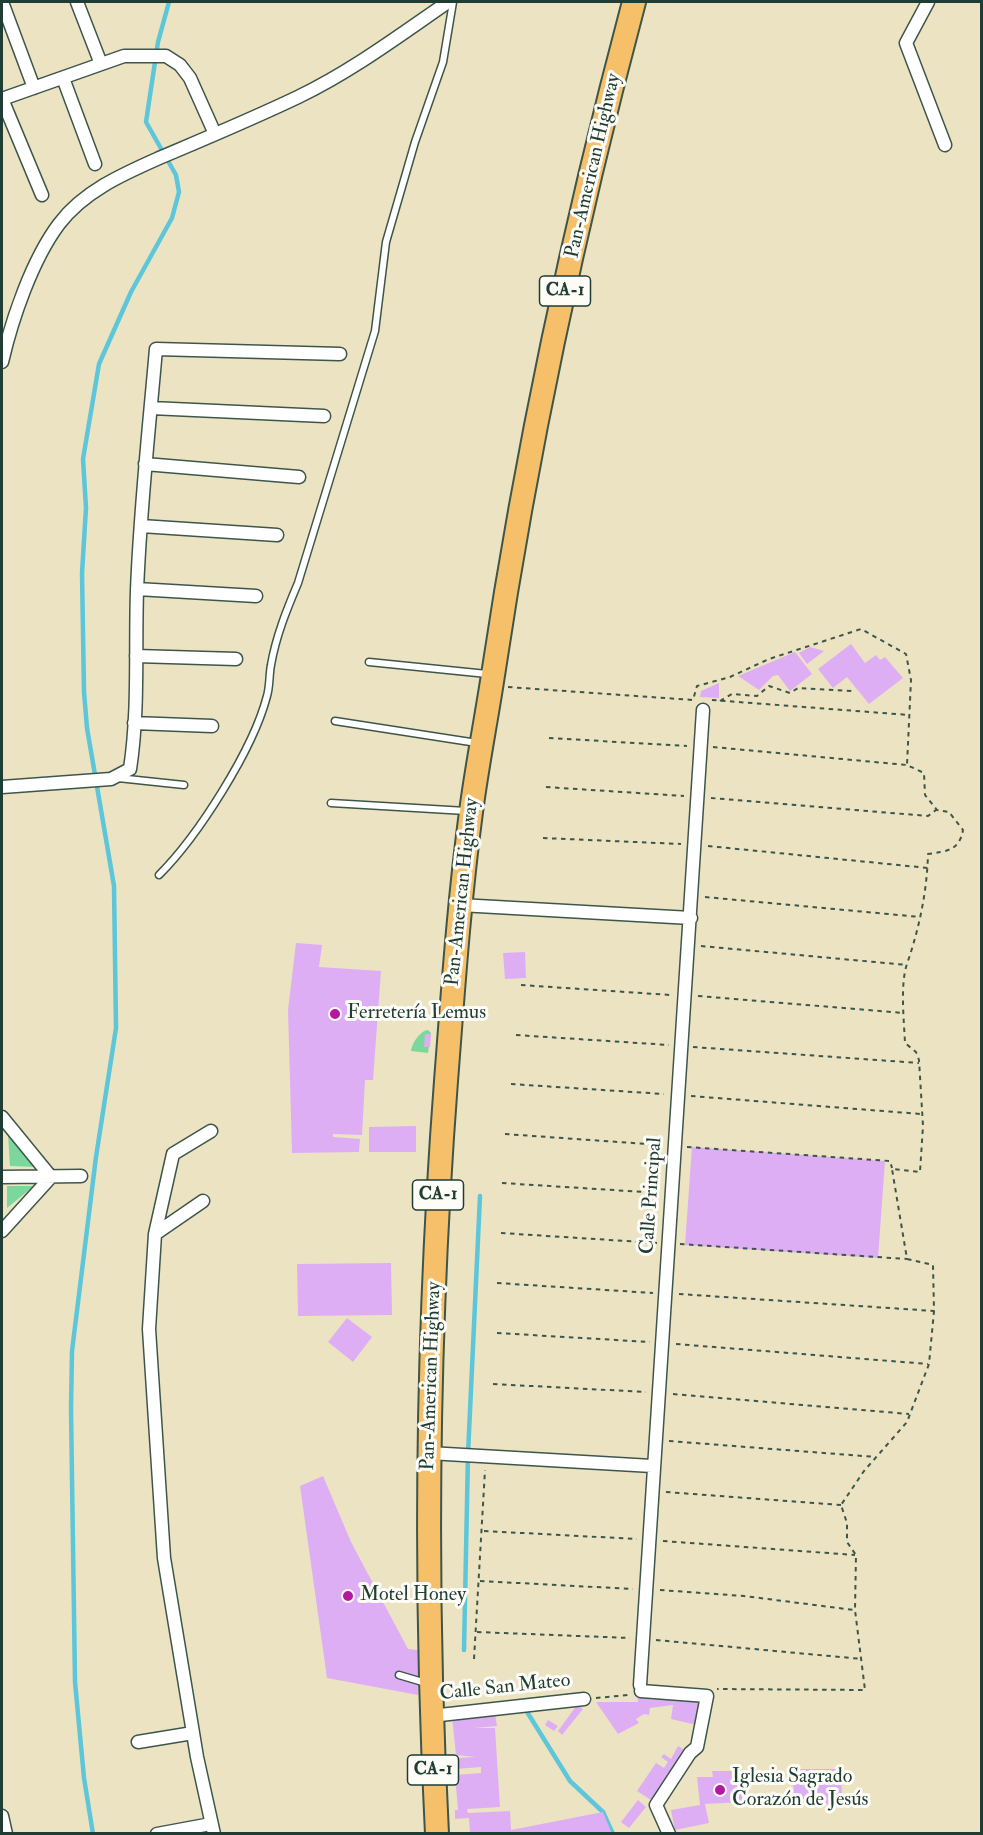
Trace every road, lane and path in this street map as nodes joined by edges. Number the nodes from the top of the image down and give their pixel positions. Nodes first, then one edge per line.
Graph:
1 (2, 2) edge
2 (77, 2) edge
3 (451, 2) edge
4 (634, 2) edge
5 (928, 2) edge
6 (101, 64) junction
7 (63, 78) junction
8 (34, 88) junction
9 (2, 99) edge
10 (215, 134) junction
11 (945, 145) dead end
12 (95, 164) dead end
13 (42, 195) dead end
14 (7, 317) edge
15 (340, 354) dead end
16 (2, 362) edge
17 (151, 408) junction
18 (324, 416) dead end
19 (145, 464) junction
20 (299, 477) dead end
21 (141, 526) junction
22 (278, 535) dead end
23 (137, 589) junction
24 (256, 596) dead end
25 (136, 656) junction
26 (236, 659) dead end
27 (369, 662) dead end
28 (492, 681) junction
29 (853, 691) dead end
30 (720, 701) junction
31 (703, 710) joint
32 (909, 715) junction
33 (335, 721) dead end
34 (134, 723) junction
35 (212, 726) dead end
36 (549, 738) dead end
37 (481, 744) junction
38 (701, 746) junction
39 (907, 765) junction
40 (113, 778) junction
41 (184, 785) dead end
42 (546, 786) dead end
43 (2, 787) edge
44 (698, 797) junction
45 (332, 803) dead end
46 (937, 810) junction
47 (471, 811) junction
48 (543, 838) dead end
49 (696, 845) junction
50 (928, 868) junction
51 (159, 875) dead end
52 (693, 896) junction
53 (460, 905) junction
54 (921, 917) junction
55 (692, 918) junction
56 (690, 945) junction
57 (907, 964) junction
58 (521, 985) dead end
59 (686, 996) junction
60 (904, 1013) junction
61 (516, 1035) dead end
62 (682, 1046) junction
63 (919, 1063) junction
64 (511, 1084) dead end
65 (679, 1095) junction
66 (922, 1114) junction
67 (2, 1117) edge
68 (210, 1131) dead end
69 (505, 1134) dead end
70 (675, 1146) junction
71 (892, 1168) junction
72 (81, 1176) dead end
73 (2, 1177) edge
74 (51, 1177) junction
75 (502, 1183) dead end
76 (672, 1194) junction
77 (203, 1201) dead end
78 (2, 1231) edge
79 (501, 1233) dead end
80 (154, 1234) junction
81 (668, 1244) junction
82 (907, 1259) junction
83 (497, 1283) dead end
84 (665, 1293) junction
85 (934, 1311) junction
86 (497, 1333) dead end
87 (661, 1343) junction
88 (929, 1364) junction
89 (493, 1384) dead end
90 (658, 1392) junction
91 (910, 1414) junction
92 (654, 1440) junction
93 (429, 1453) junction
94 (485, 1455) junction
95 (876, 1457) junction
96 (652, 1466) junction
97 (651, 1491) junction
98 (842, 1504) junction
99 (484, 1531) junction
100 (648, 1540) junction
101 (856, 1555) junction
102 (480, 1581) junction
103 (645, 1589) junction
104 (855, 1610) junction
105 (477, 1632) junction
106 (643, 1639) junction
107 (474, 1659) dead end
108 (862, 1659) junction
109 (399, 1675) dead end
110 (429, 1684) junction
111 (636, 1689) junction
112 (707, 1696) junction
113 (584, 1699) joint
114 (431, 1716) junction
115 (193, 1733) junction
116 (138, 1742) dead end
117 (2, 1815) edge
118 (212, 1829) edge
119 (6, 1833) edge
120 (157, 1833) edge
121 (437, 1833) edge
122 (669, 1833) edge

1 - 8 street
2 - 6 street
3 - 10 street
3 - 51 lane
4 - 28 highway, Pan-American Highway / CA-1
5 - 11 street
6 - 7 street
6 - 10 street
7 - 8 street
7 - 12 street
8 - 9 street
9 - 13 street
10 - 14 street
14 - 16 street
15 - 17 street
17 - 18 street
17 - 19 street
19 - 20 street
19 - 21 street
21 - 22 street
21 - 23 street
23 - 24 street
23 - 25 street
25 - 26 street
25 - 34 street
27 - 28 lane
28 - 32 path
28 - 37 highway, Pan-American Highway / CA-1
29 - 30 path
30 - 31 path
30 - 32 path
31 - 38 street, Calle Principal
32 - 39 path
33 - 37 lane
34 - 35 street
34 - 40 street
36 - 38 path
37 - 47 highway, Pan-American Highway / CA-1
38 - 39 path
38 - 44 street, Calle Principal
39 - 46 path
40 - 41 lane
40 - 43 street
42 - 44 path
44 - 46 path
44 - 49 street, Calle Principal
45 - 47 lane
46 - 50 path
47 - 53 highway, Pan-American Highway / CA-1
48 - 49 path
49 - 50 path
49 - 52 street, Calle Principal
50 - 54 path
52 - 54 path
52 - 55 street, Calle Principal
53 - 55 street
53 - 93 highway, Pan-American Highway / CA-1
54 - 57 path
55 - 56 street, Calle Principal
56 - 57 path
56 - 59 street, Calle Principal
57 - 60 path
58 - 59 path
59 - 60 path
59 - 62 street, Calle Principal
60 - 63 path
61 - 62 path
62 - 63 path
62 - 65 street, Calle Principal
63 - 66 path
64 - 65 path
65 - 66 path
65 - 70 street, Calle Principal
66 - 71 path
67 - 74 street
68 - 80 street
69 - 70 path
70 - 71 path
70 - 76 street, Calle Principal
71 - 82 path
72 - 74 street
73 - 74 street
74 - 78 street
75 - 76 path
76 - 81 street, Calle Principal
77 - 80 street
79 - 81 path
80 - 115 street
81 - 82 path
81 - 84 street, Calle Principal
82 - 85 path
83 - 84 path
84 - 85 path
84 - 87 street, Calle Principal
85 - 88 path
86 - 87 path
87 - 88 path
87 - 90 street, Calle Principal
88 - 91 path
89 - 90 path
90 - 91 path
90 - 92 street, Calle Principal
91 - 95 path
92 - 95 path
92 - 96 street, Calle Principal
93 - 94 street
93 - 110 highway, Pan-American Highway / CA-1
94 - 96 street
94 - 99 path
95 - 98 path
96 - 97 street, Calle Principal
97 - 98 path
97 - 100 street, Calle Principal
98 - 101 path
99 - 100 path
99 - 102 path
100 - 101 path
100 - 103 street, Calle Principal
101 - 104 path
102 - 103 path
102 - 105 path
103 - 104 path
103 - 106 street, Calle Principal
104 - 108 path
105 - 106 path
105 - 107 path
106 - 108 path
106 - 111 street, Calle Principal
108 - 112 path
109 - 110 lane
110 - 114 highway, Pan-American Highway / CA-1
111 - 112 street
111 - 113 path
112 - 122 street
113 - 114 street, Calle San Mateo
114 - 121 highway, Pan-American Highway / CA-1
115 - 116 street
115 - 118 street
117 - 119 street
118 - 120 street

